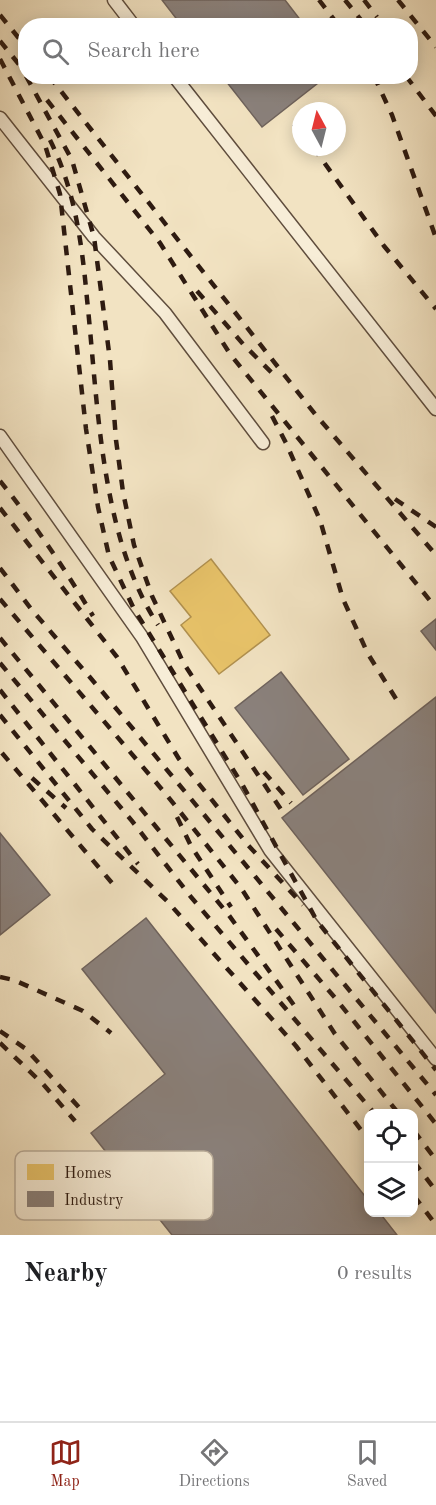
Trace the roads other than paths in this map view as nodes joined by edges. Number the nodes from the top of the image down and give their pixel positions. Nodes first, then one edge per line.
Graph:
1 (114, 0) edge
2 (128, 18) edge
3 (180, 84) edge
4 (0, 118) edge
5 (436, 409) edge
6 (0, 436) edge
7 (263, 442) dead end
8 (436, 1059) edge

1 - 2 lane
3 - 5 lane
4 - 7 lane
6 - 8 lane

